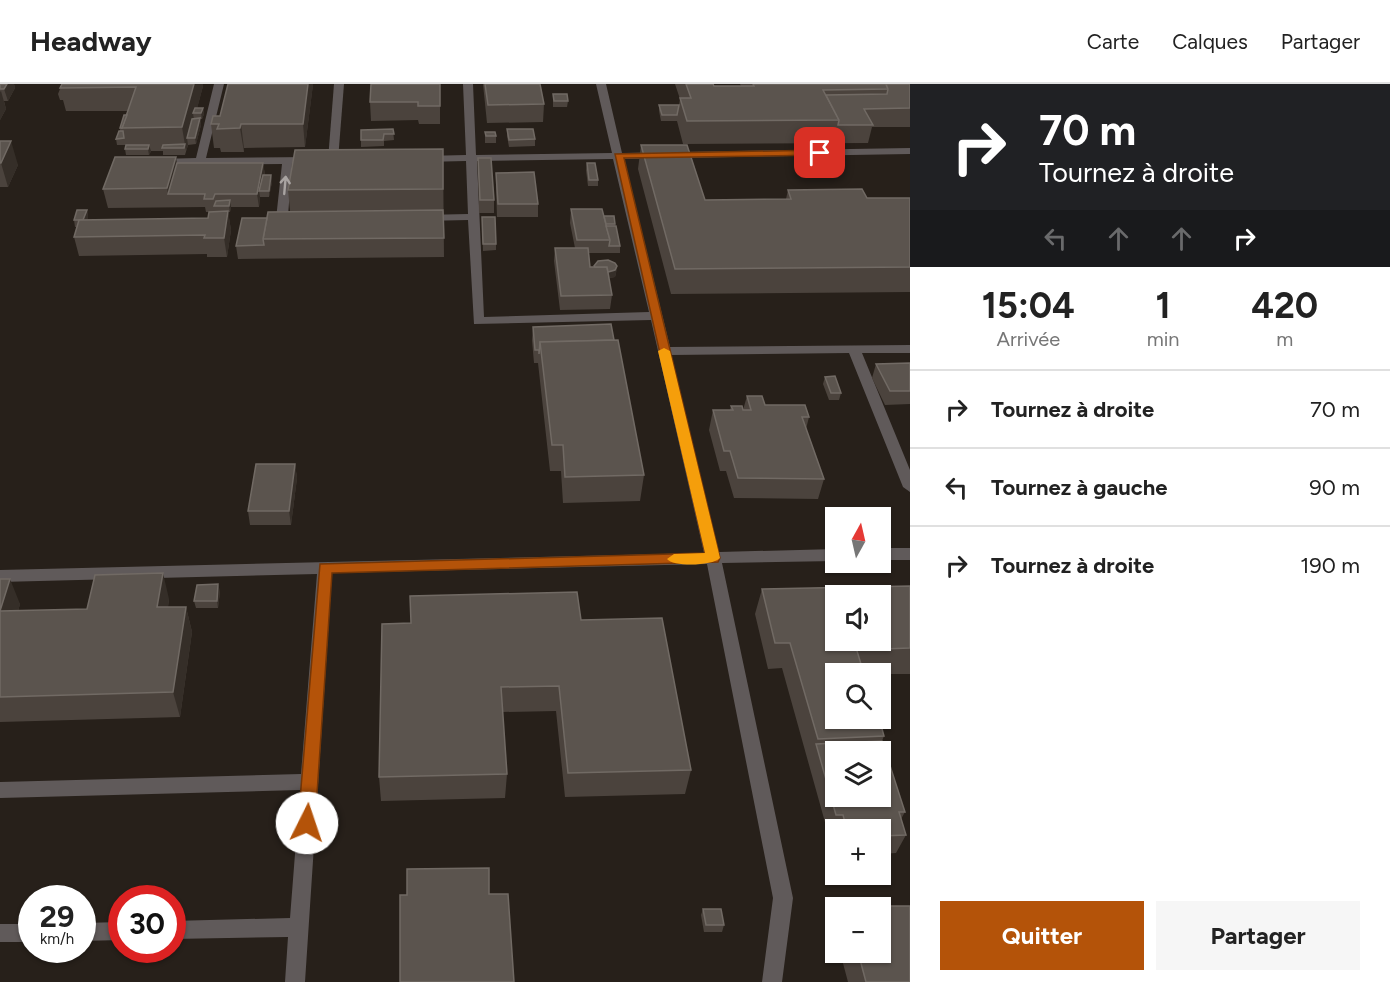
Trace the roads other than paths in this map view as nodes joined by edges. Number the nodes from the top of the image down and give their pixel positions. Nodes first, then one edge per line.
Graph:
1 (219, 84) edge
2 (339, 84) edge
3 (468, 84) edge
4 (601, 84) edge
5 (910, 151) edge
6 (618, 156) junction
7 (472, 158) junction
8 (414, 159) edge
9 (333, 160) junction
10 (344, 160) edge
11 (287, 161) junction
12 (200, 162) junction
13 (144, 163) edge
14 (474, 217) junction
15 (406, 218) edge
16 (305, 219) edge
17 (656, 316) junction
18 (910, 349) edge
19 (855, 350) junction
20 (664, 351) junction
21 (910, 488) edge
22 (891, 554) edge
23 (910, 554) edge
24 (825, 555) edge
25 (713, 558) junction
26 (325, 568) junction
27 (0, 576) edge
28 (310, 782) junction
29 (0, 790) edge
30 (299, 927) junction
31 (186, 930) edge
32 (0, 933) edge
33 (18, 933) edge
34 (295, 982) edge
35 (772, 982) edge

1 - 12 street
2 - 9 street
3 - 7 street
4 - 6 street
5 - 6 street
6 - 7 street
6 - 17 street
7 - 8 street
7 - 14 street
9 - 10 street
9 - 11 street
11 - 12 street
16 -> 11 street
12 - 13 street
14 - 15 street
14 - 17 street
17 - 20 street
18 - 19 street
19 - 20 street
19 - 21 street
20 - 25 street
22 - 23 street
24 - 25 street
25 - 26 street
25 - 35 street
26 - 27 street
26 - 28 street
28 - 29 street
28 - 30 street
30 - 31 street
30 - 34 street
32 - 33 street

